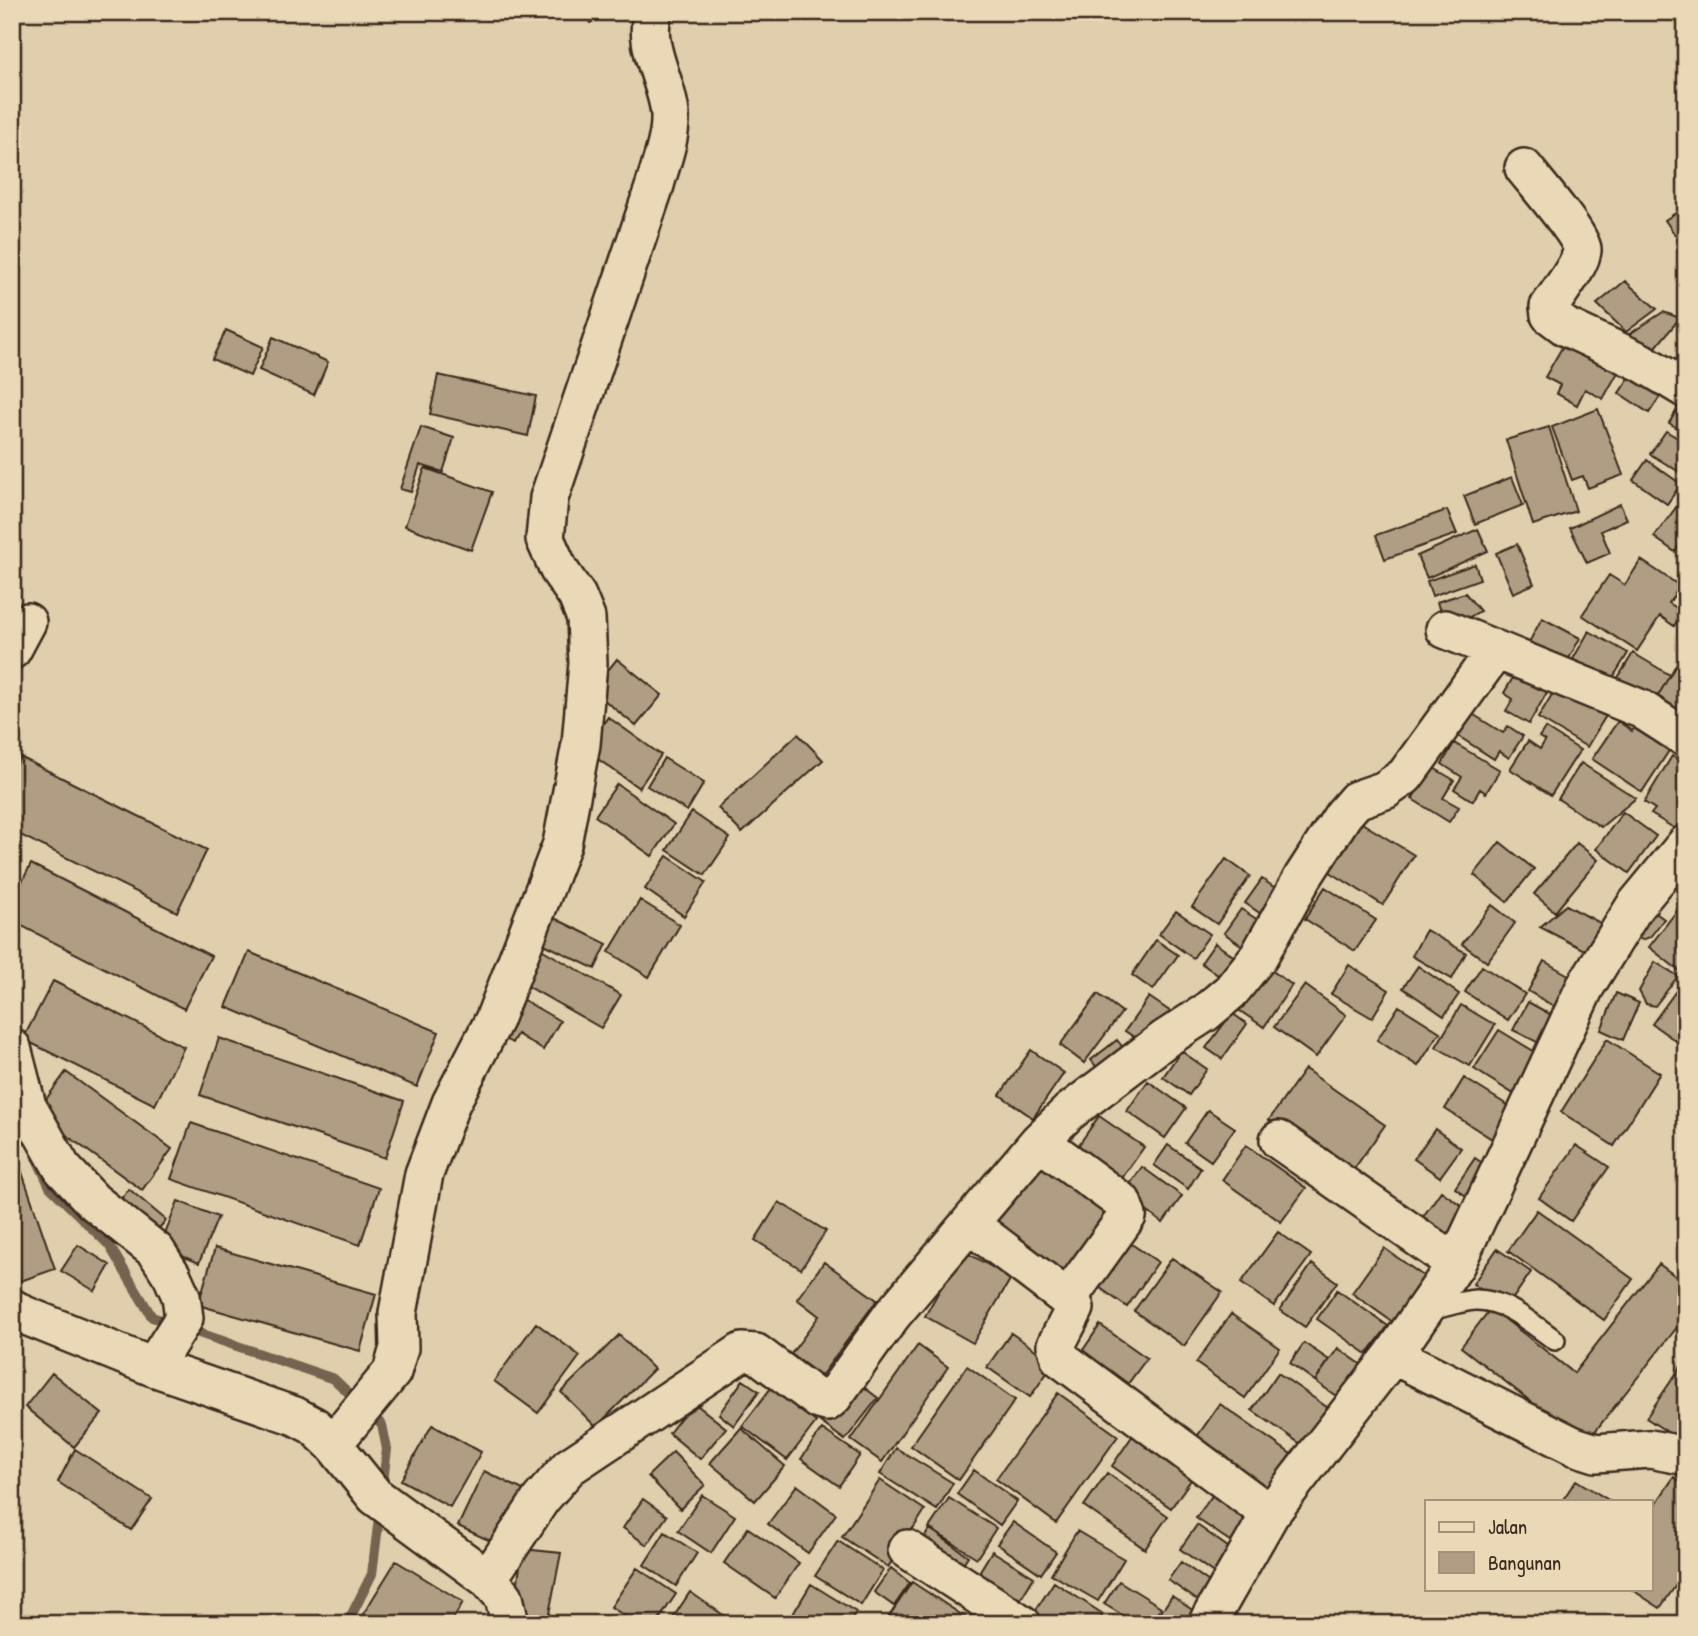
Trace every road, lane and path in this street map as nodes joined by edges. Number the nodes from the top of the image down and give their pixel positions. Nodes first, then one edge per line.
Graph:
1 (653, 12) edge
2 (1524, 167) dead end
3 (1686, 389) edge
4 (1445, 629) dead end
5 (1496, 650) junction
6 (1686, 738) edge
7 (1686, 844) edge
8 (12, 1048) edge
9 (1279, 1140) dead end
10 (1039, 1141) junction
11 (969, 1224) junction
12 (1455, 1264) junction
13 (1068, 1298) junction
14 (12, 1308) edge
15 (1421, 1312) junction
16 (1555, 1340) dead end
17 (168, 1344) junction
18 (1393, 1354) junction
19 (342, 1434) junction
20 (1686, 1456) edge
21 (1270, 1514) junction
22 (907, 1549) dead end
23 (488, 1579) junction
24 (510, 1624) edge
25 (1022, 1624) edge
26 (1207, 1624) edge

1 - 19 street
2 - 3 street
4 - 5 street
5 - 6 street
5 - 10 street
7 - 12 street
8 - 17 street
9 - 12 street
10 - 11 street
10 - 13 street
11 - 13 street
11 - 23 street
12 - 15 street
13 - 21 street
14 - 17 street
15 - 16 lane
15 - 18 street
17 - 19 street
18 - 20 street
18 - 21 street
19 - 23 street
21 - 26 street
22 - 25 street
23 - 24 street

